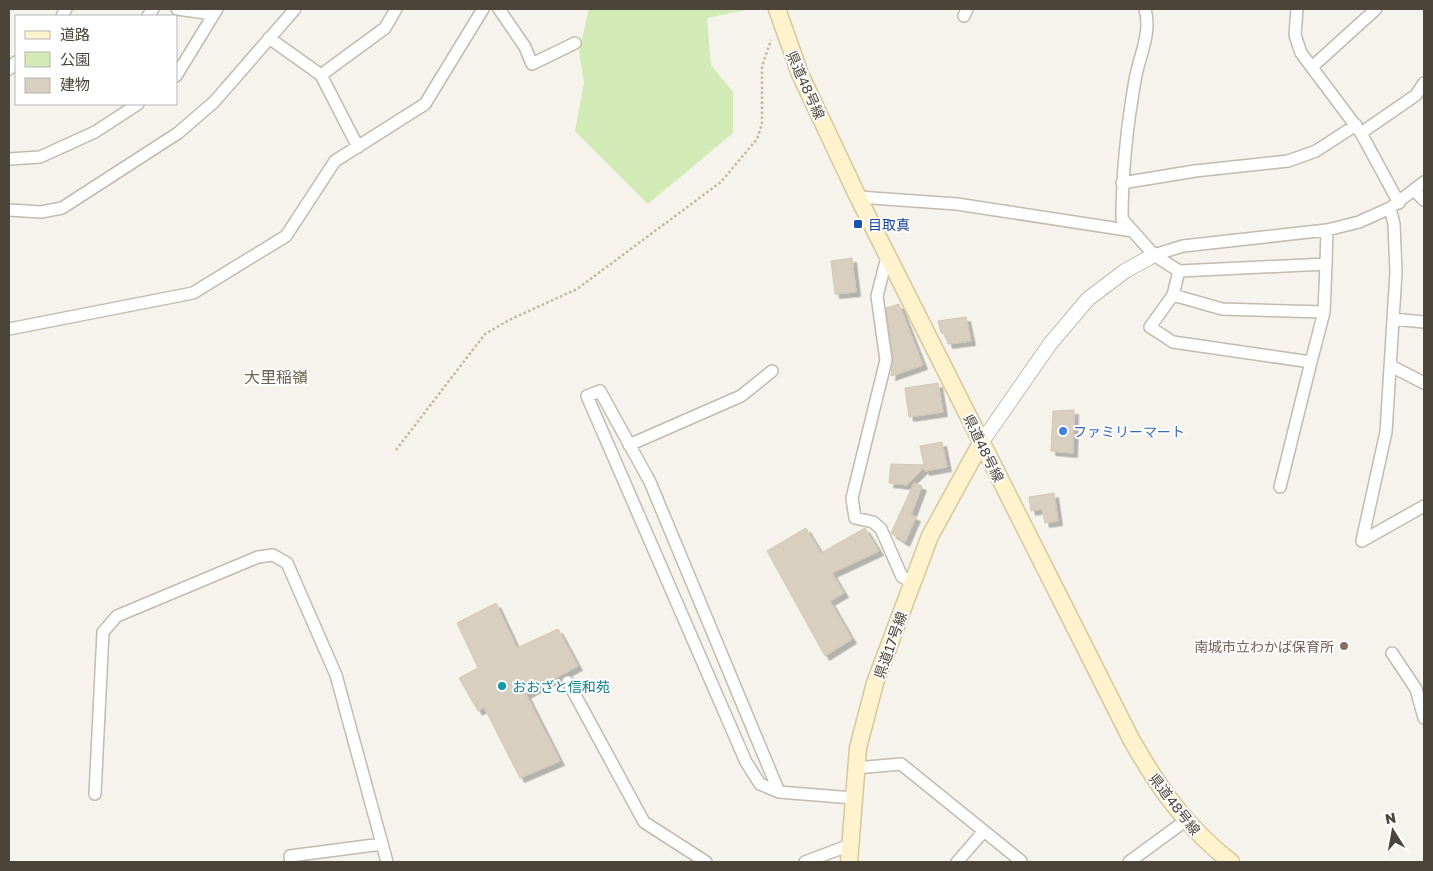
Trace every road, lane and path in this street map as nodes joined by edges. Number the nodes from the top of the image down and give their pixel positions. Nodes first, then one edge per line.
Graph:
1 (177, 9) edge
2 (295, 9) edge
3 (396, 9) edge
4 (483, 9) edge
5 (499, 9) edge
6 (1145, 9) edge
7 (1298, 9) edge
8 (1376, 9) edge
9 (215, 11) edge
10 (778, 14) edge
11 (269, 38) junction
12 (576, 42) dead end
13 (1312, 67) junction
14 (178, 73) edge
15 (321, 76) junction
16 (1424, 83) edge
17 (136, 105) edge
18 (1358, 129) junction
19 (358, 147) junction
20 (9, 159) edge
21 (1424, 182) edge
22 (1122, 183) junction
23 (1414, 190) junction
24 (858, 197) junction
25 (1424, 200) edge
26 (1394, 205) junction
27 (9, 210) edge
28 (1327, 230) junction
29 (1133, 232) junction
30 (1154, 255) junction
31 (887, 256) junction
32 (1326, 264) junction
33 (1178, 271) junction
34 (1173, 295) junction
35 (1324, 312) junction
36 (1394, 319) junction
37 (1424, 322) edge
38 (9, 329) edge
39 (1311, 362) junction
40 (1391, 366) junction
41 (772, 371) dead end
42 (1424, 383) edge
43 (981, 443) junction
44 (629, 445) junction
45 (396, 450) dead end
46 (1280, 487) dead end
47 (1424, 506) edge
48 (913, 582) junction
49 (1392, 652) dead end
50 (568, 682) dead end
51 (1424, 718) edge
52 (856, 768) junction
53 (779, 792) junction
54 (95, 794) dead end
55 (853, 798) junction
56 (1185, 821) junction
57 (984, 831) junction
58 (382, 844) junction
59 (850, 845) junction
60 (1021, 861) dead end
61 (290, 862) edge
62 (387, 862) edge
63 (706, 862) edge
64 (805, 862) edge
65 (849, 862) edge
66 (957, 862) edge
67 (1129, 862) edge
68 (1231, 862) edge

1 - 9 street
2 - 11 street
3 - 15 street
4 - 19 street
5 - 12 street
6 - 22 street
7 - 13 street
8 - 13 street
9 - 14 street
10 - 24 main road, 県道48号線
10 - 45 path
11 - 15 street
11 - 27 street
13 - 18 street
15 - 19 street
16 - 18 street
17 - 20 street
18 - 22 street
18 - 26 street
19 - 38 street
21 - 23 street
22 - 29 street
23 - 25 street
23 - 26 street
24 - 29 street
24 - 31 main road, 県道48号線
26 - 28 street
26 - 36 street
28 - 30 street
28 - 32 street
29 - 30 street
30 - 33 street
30 - 43 street
31 - 43 main road, 県道48号線
31 - 48 street
32 - 33 street
32 - 35 street
33 - 34 street
34 - 35 street
34 - 39 street
35 - 39 street
36 - 37 street
36 - 40 street
39 - 46 street
40 - 42 street
40 - 47 street
41 - 44 street
43 - 48 main road, 県道17号線
43 - 56 main road, 県道48号線
44 - 53 street
44 - 53 street
48 - 52 main road, 県道17号線
49 - 51 street
50 - 63 street
52 - 55 main road, 県道17号線
52 - 57 street
53 - 55 street
54 - 58 street
55 - 59 main road, 県道17号線
56 - 67 street
56 - 68 main road, 県道48号線
57 - 60 street
57 - 66 street
58 - 61 street
58 - 62 street
59 - 64 street
59 - 65 main road, 県道17号線

